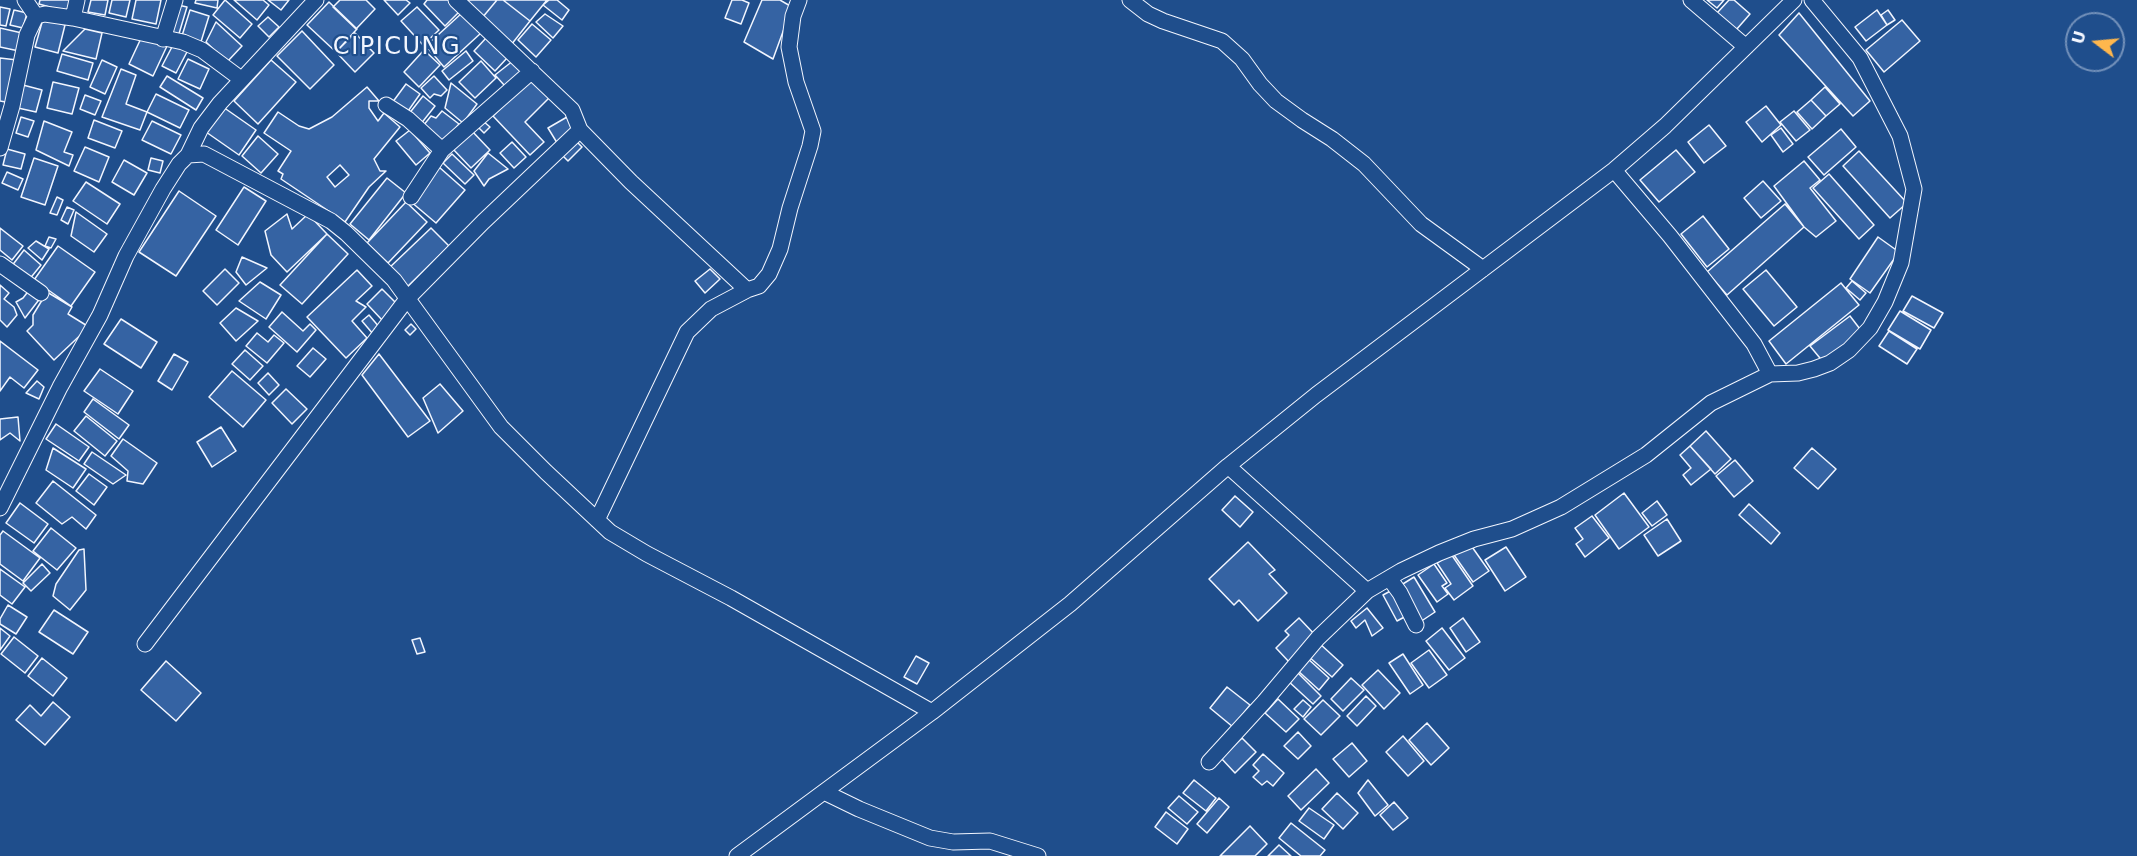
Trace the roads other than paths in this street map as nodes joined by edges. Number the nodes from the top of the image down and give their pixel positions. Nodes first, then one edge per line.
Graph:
1 (25, 0) edge
2 (77, 0) edge
3 (175, 0) edge
4 (316, 0) edge
5 (456, 0) edge
6 (799, 0) edge
7 (1130, 0) edge
8 (1691, 0) edge
9 (1794, 0) edge
10 (1812, 0) edge
11 (36, 16) junction
12 (73, 18) junction
13 (163, 39) junction
14 (1746, 47) junction
15 (532, 71) junction
16 (242, 79) junction
17 (386, 105) dead end
18 (6, 107) edge
19 (580, 130) junction
20 (0, 148) edge
21 (442, 150) junction
22 (188, 155) junction
23 (1614, 170) junction
24 (411, 197) dead end
25 (0, 264) edge
26 (1483, 269) junction
27 (747, 290) junction
28 (41, 293) dead end
29 (408, 299) junction
30 (1770, 374) junction
31 (1228, 466) junction
32 (0, 508) edge
33 (597, 520) junction
34 (1389, 578) junction
35 (1367, 591) junction
36 (1416, 625) dead end
37 (145, 644) dead end
38 (932, 712) junction
39 (1209, 762) dead end
40 (824, 792) junction
41 (736, 856) edge
42 (1038, 856) edge

1 - 11 street
2 - 12 street
3 - 13 street
4 - 16 street
5 - 15 street
6 - 27 street
7 - 26 street
8 - 14 street
9 - 14 street
10 - 30 street
11 - 12 street
11 - 18 street
12 - 13 street
13 - 16 street
14 - 23 street
15 - 19 street
15 - 21 street
16 - 22 street
17 - 21 street
18 - 20 street
19 - 27 street
19 - 29 street
21 - 24 street
22 - 29 street
22 - 32 street
23 - 26 street
23 - 30 street
25 - 28 street
26 - 31 street
27 - 33 street
29 - 33 street
29 - 37 street
30 - 34 street
31 - 35 street
31 - 38 street
33 - 38 street
34 - 35 street
34 - 36 street
35 - 39 street
38 - 40 street
40 - 41 street
40 - 42 street

